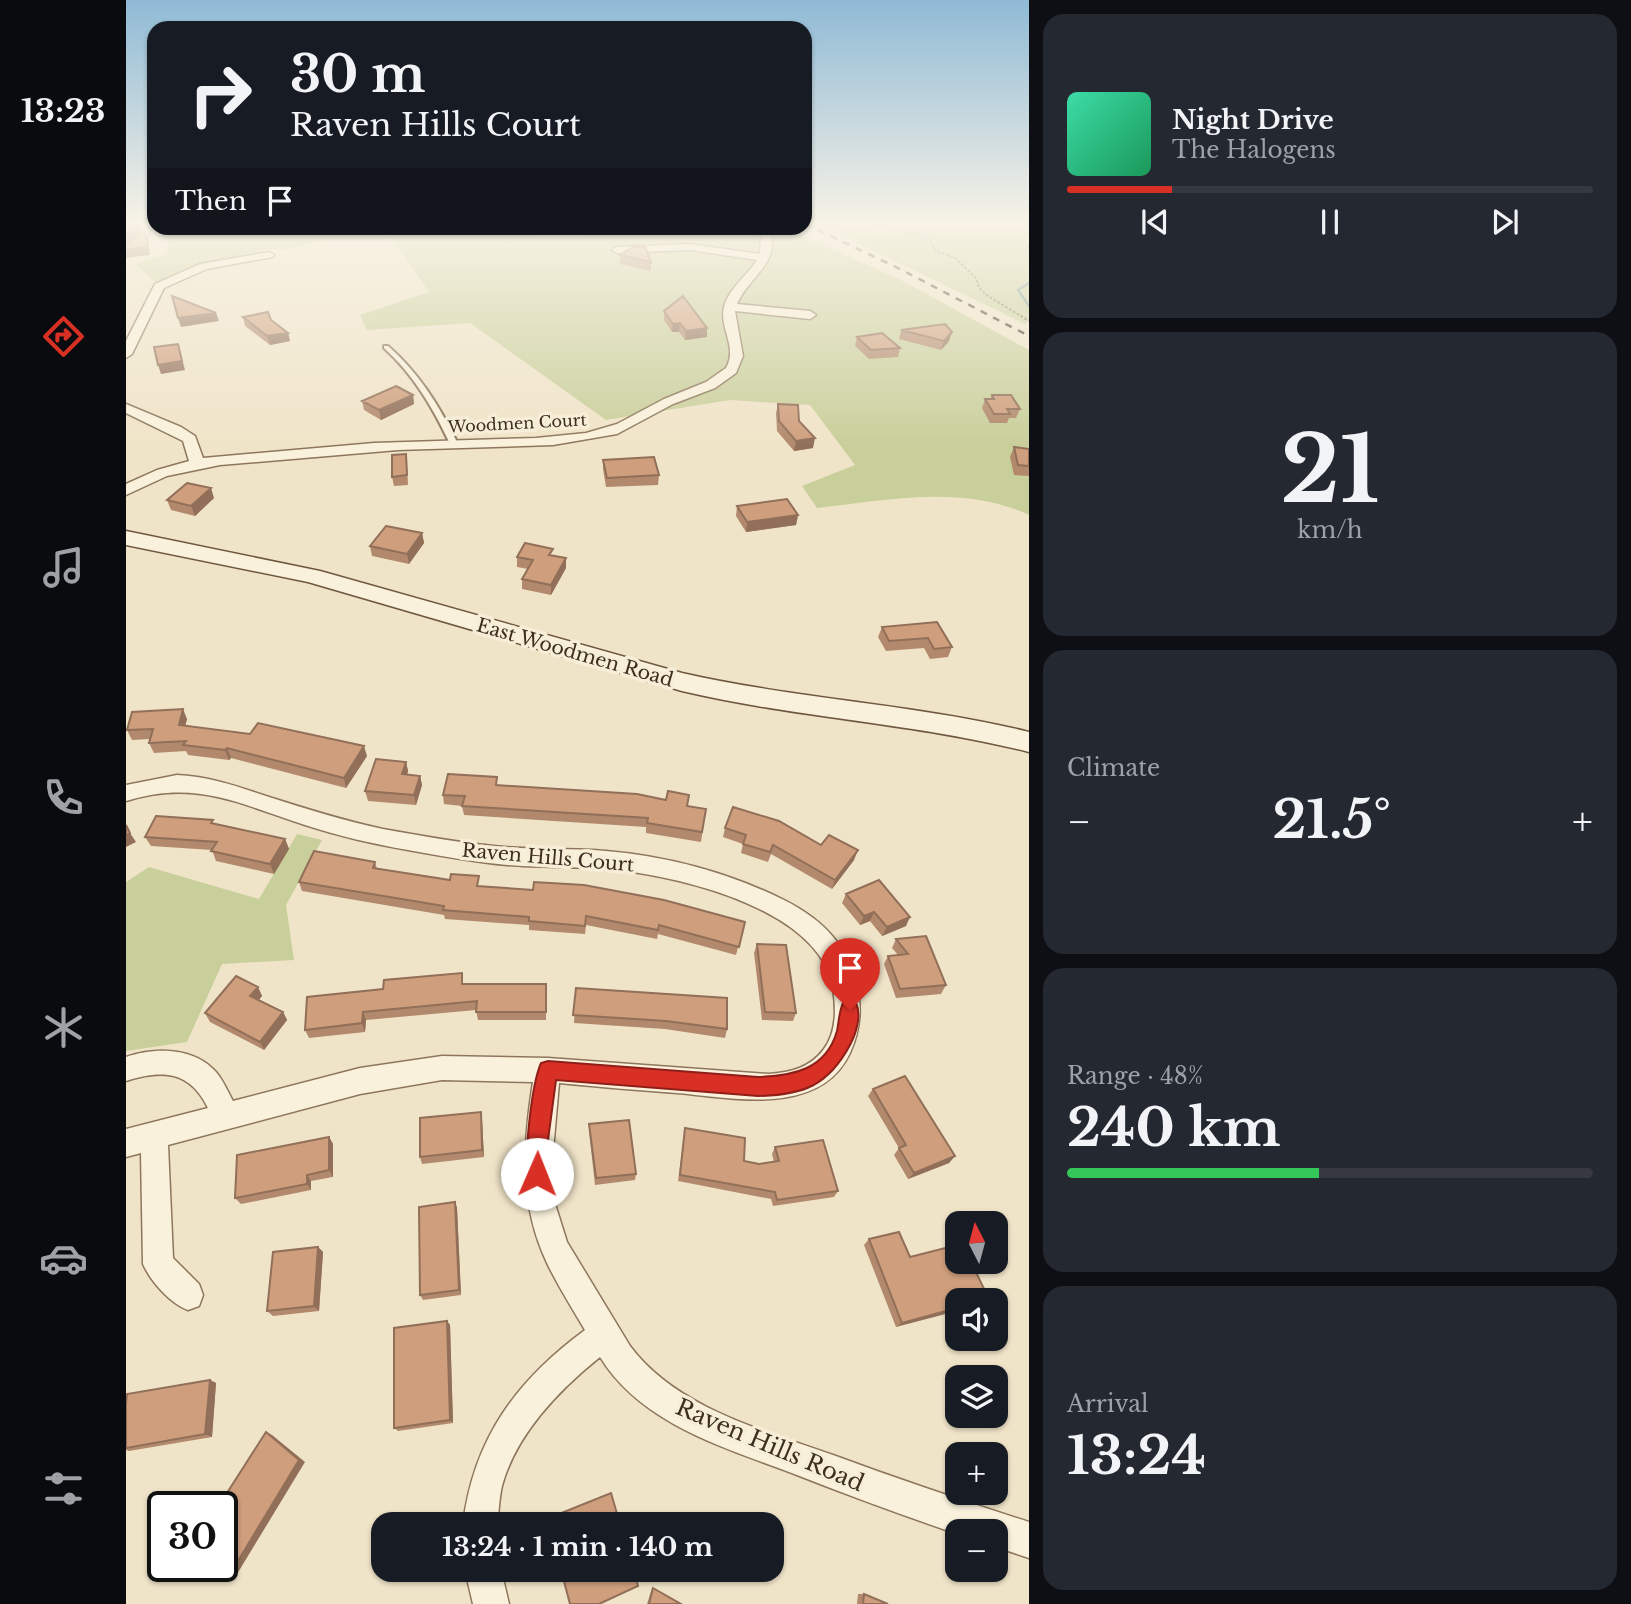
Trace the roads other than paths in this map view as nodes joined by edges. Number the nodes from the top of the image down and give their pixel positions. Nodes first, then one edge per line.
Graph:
1 (154, 296) edge
2 (738, 296) edge
3 (730, 307) junction
4 (810, 315) dead end
5 (386, 347) dead end
6 (126, 354) edge
7 (126, 408) edge
8 (454, 444) junction
9 (197, 464) junction
10 (126, 490) edge
11 (126, 538) edge
12 (1029, 742) edge
13 (126, 793) edge
14 (126, 1069) edge
15 (548, 1070) junction
16 (226, 1116) junction
17 (154, 1136) junction
18 (126, 1143) edge
19 (188, 1294) dead end
20 (605, 1334) junction
21 (482, 1512) edge
22 (1029, 1540) edge
23 (486, 1582) edge
24 (491, 1604) edge

1 - 6 street
2 - 3 street
3 - 4 street
3 - 8 street, Woodmen Court
5 - 8 lane
7 - 9 street
8 - 9 street, Woodmen Court
9 - 10 street, Woodmen Court
11 - 12 main road, East Woodmen Road
13 - 15 street, Raven Hills Court
14 - 16 street
15 - 16 street, Raven Hills Court
15 - 20 street, Raven Hills Road
16 - 17 street, Raven Hills Court
17 - 18 street, Raven Hills Court
17 - 19 street
20 - 21 street
20 - 22 street, Raven Hills Road
23 - 24 street

